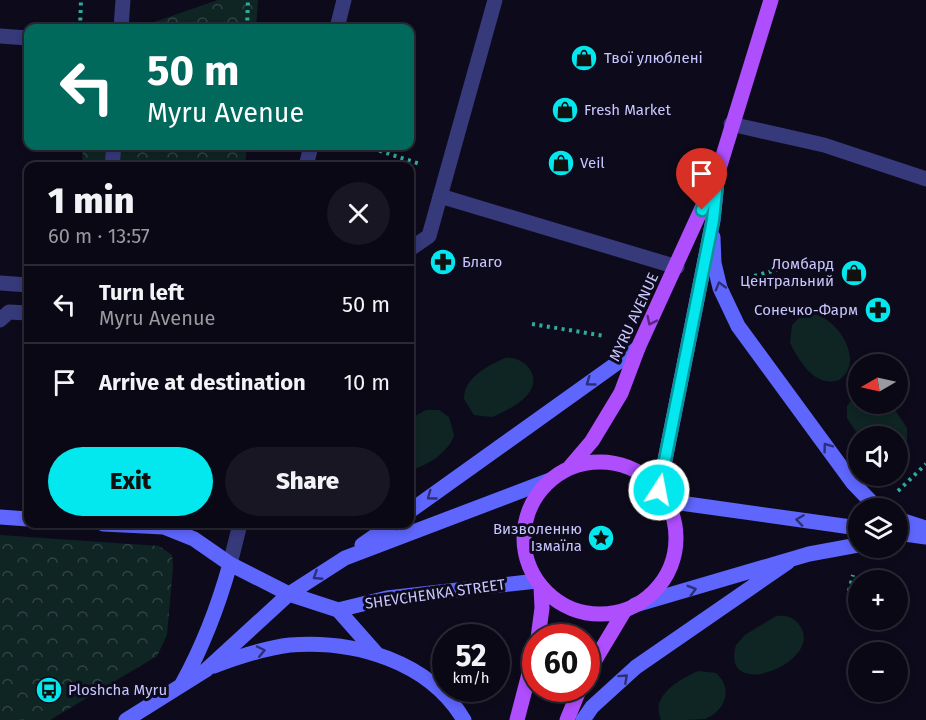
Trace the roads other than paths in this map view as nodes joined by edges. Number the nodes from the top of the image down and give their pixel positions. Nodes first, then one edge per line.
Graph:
1 (123, 0) edge
2 (344, 0) edge
3 (495, 0) edge
4 (771, 0) edge
5 (121, 24) edge
6 (338, 24) edge
7 (0, 36) edge
8 (24, 38) edge
9 (731, 124) junction
10 (718, 172) junction
11 (926, 179) edge
12 (440, 196) junction
13 (713, 220) junction
14 (414, 246) edge
15 (677, 267) junction
16 (0, 283) edge
17 (24, 285) edge
18 (24, 314) edge
19 (0, 320) edge
20 (638, 348) junction
21 (569, 468) junction
22 (550, 480) junction
23 (662, 495) junction
24 (867, 498) edge
25 (414, 508) edge
26 (0, 517) edge
27 (24, 519) edge
28 (908, 522) edge
29 (848, 526) edge
30 (166, 528) edge
31 (239, 528) edge
32 (386, 528) edge
33 (926, 528) edge
34 (908, 535) edge
35 (926, 537) edge
36 (908, 543) edge
37 (926, 543) edge
38 (848, 546) edge
39 (345, 558) junction
40 (788, 562) junction
41 (230, 564) junction
42 (539, 584) junction
43 (289, 594) junction
44 (630, 608) junction
45 (338, 610) junction
46 (540, 624) edge
47 (376, 653) junction
48 (600, 654) edge
49 (206, 670) junction
50 (180, 687) junction
51 (522, 701) edge
52 (574, 702) edge
53 (126, 720) edge
54 (464, 720) edge
55 (517, 720) edge
56 (567, 720) edge
57 (584, 720) edge

1 - 5 lane
2 - 6 lane
3 - 12 lane
4 - 9 main road, MYRU AVENUE
7 - 8 lane
9 - 10 main road, MYRU AVENUE
9 - 11 lane
10 - 13 main road, MYRU AVENUE
10 - 15 main road, MYRU AVENUE
12 - 14 lane
12 - 15 lane
13 - 23 main road, MYRU AVENUE
24 -> 13 main road
15 -> 20 main road, MYRU AVENUE
16 - 17 lane
18 - 19 lane
20 - 21 main road, MYRU AVENUE
20 -> 25 main road
21 - 22 main road
21 - 23 main road
22 - 39 main road
22 - 42 main road
29 -> 23 main road
23 - 44 main road
26 - 27 main road
28 - 33 main road
30 - 41 main road
31 - 41 lane
32 - 39 main road
34 - 35 main road
36 - 37 main road
38 - 40 main road
39 -> 43 main road
44 -> 40 main road
57 -> 40 main road
41 - 43 main road
41 - 50 main road
42 - 44 main road
42 - 45 main road, SHEVCHENKA STREET
42 - 46 main road
43 - 45 main road
43 - 49 main road
44 - 48 main road
45 - 47 main road
49 -> 47 main road
47 - 54 main road
49 - 50 main road
50 - 53 main road
51 - 55 main road
52 - 56 main road

